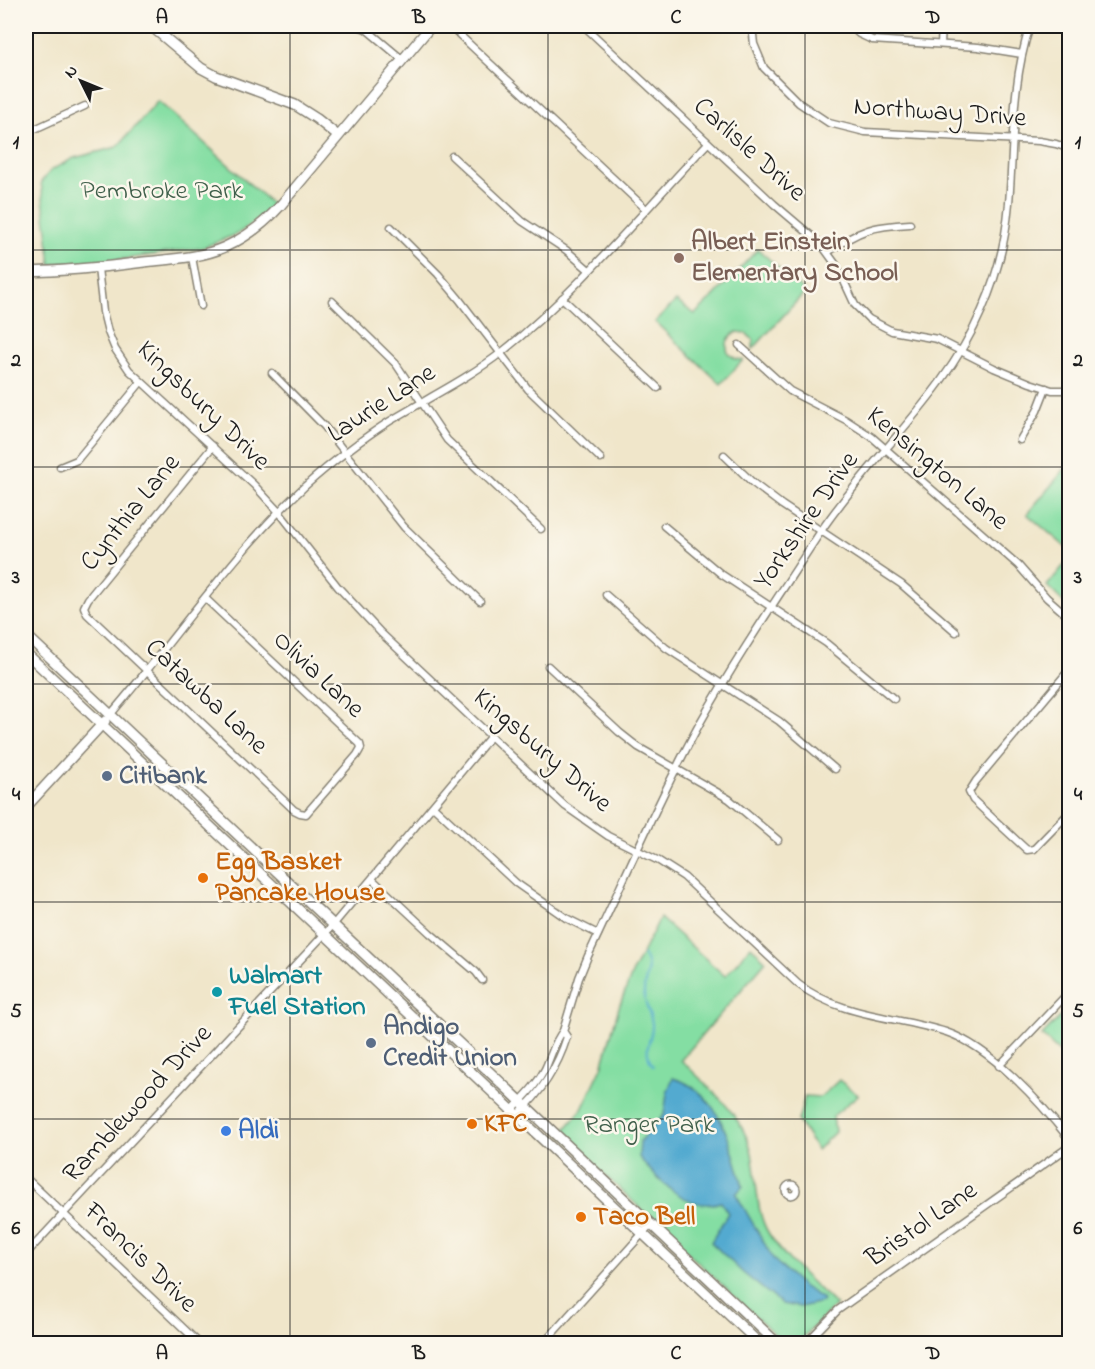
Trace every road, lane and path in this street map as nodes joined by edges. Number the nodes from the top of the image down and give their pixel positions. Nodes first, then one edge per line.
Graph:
1 (151, 26) edge
2 (358, 26) edge
3 (431, 26) edge
4 (450, 26) edge
5 (584, 26) edge
6 (752, 26) edge
7 (850, 26) edge
8 (942, 26) edge
9 (1030, 26) edge
10 (941, 44) junction
11 (1022, 54) junction
12 (403, 60) junction
13 (85, 106) dead end
14 (26, 133) edge
15 (338, 136) junction
16 (1012, 140) junction
17 (708, 142) junction
18 (1070, 149) edge
19 (452, 156) dead end
20 (646, 209) junction
21 (910, 224) dead end
22 (391, 227) dead end
23 (828, 252) junction
24 (192, 257) junction
25 (98, 268) junction
26 (589, 270) junction
27 (26, 272) edge
28 (562, 298) junction
29 (332, 301) dead end
30 (201, 306) dead end
31 (739, 345) dead end
32 (962, 351) junction
33 (500, 353) junction
34 (272, 373) dead end
35 (141, 382) junction
36 (658, 388) dead end
37 (1046, 388) junction
38 (1070, 390) edge
39 (422, 403) junction
40 (1020, 440) dead end
41 (213, 446) junction
42 (885, 448) junction
43 (346, 453) junction
44 (724, 455) dead end
45 (601, 459) dead end
46 (60, 467) dead end
47 (279, 512) junction
48 (664, 526) dead end
49 (541, 530) dead end
50 (821, 531) junction
51 (606, 595) dead end
52 (206, 599) junction
53 (480, 601) dead end
54 (84, 607) joint
55 (772, 608) junction
56 (1070, 618) edge
57 (956, 632) dead end
58 (26, 635) edge
59 (26, 653) edge
60 (548, 666) dead end
61 (1070, 669) edge
62 (147, 670) junction
63 (722, 686) junction
64 (894, 699) dead end
65 (110, 715) junction
66 (102, 725) junction
67 (491, 736) junction
68 (677, 769) junction
69 (835, 769) dead end
70 (433, 806) junction
71 (26, 807) edge
72 (1070, 812) edge
73 (303, 814) joint
74 (777, 840) dead end
75 (638, 851) junction
76 (372, 879) junction
77 (333, 925) junction
78 (325, 934) junction
79 (598, 934) junction
80 (482, 980) dead end
81 (1070, 992) edge
82 (999, 1066) junction
83 (523, 1104) junction
84 (514, 1112) junction
85 (1070, 1140) edge
86 (1070, 1146) edge
87 (26, 1178) edge
88 (64, 1214) junction
89 (651, 1224) junction
90 (643, 1233) junction
91 (26, 1254) edge
92 (200, 1344) edge
93 (543, 1344) edge
94 (760, 1344) edge
95 (778, 1344) edge
96 (805, 1344) edge

1 - 15 main road
2 - 12 street
3 - 12 main road
4 - 20 street
5 - 17 street, Carlisle Drive
6 - 16 street, Northway Drive
7 - 10 street
8 - 10 street
9 - 11 street, Yorkshire Drive
10 - 11 street
11 - 16 street, Yorkshire Drive
12 - 15 main road
13 - 14 street
15 - 24 main road
16 - 18 street, Northway Drive
16 - 32 street, Yorkshire Drive
17 - 20 street, Laurie Lane
17 - 23 street, Carlisle Drive
19 - 26 street
20 - 26 street, Laurie Lane
21 - 23 street
22 - 33 street
23 - 32 street, Carlisle Drive
24 - 25 main road
24 - 30 street
25 - 27 main road
25 - 35 street, Kingsbury Drive
26 - 28 street, Laurie Lane
28 - 33 street, Laurie Lane
28 - 36 street
29 - 39 street
31 - 42 street, Kensington Lane
32 - 37 street, Carlisle Drive
32 - 42 street, Yorkshire Drive
33 - 39 street, Laurie Lane
33 - 45 street
34 - 43 street
35 - 41 street, Kingsbury Drive
35 - 46 street
37 - 38 street, Carlisle Drive
37 - 40 street
39 - 43 street, Laurie Lane
39 - 49 street
41 - 47 street, Kingsbury Drive
41 - 54 street, Cynthia Lane
42 - 50 street, Yorkshire Drive
42 - 56 street, Kensington Lane
43 - 47 street, Laurie Lane
43 - 53 street
44 - 50 street
47 - 52 street, Laurie Lane
47 - 67 street, Kingsbury Drive
48 - 55 street
50 - 55 street, Yorkshire Drive
50 - 57 street
51 - 63 street
52 - 62 street, Laurie Lane
52 - 73 street, Olivia Lane
54 - 62 street, Catawba Lane
55 - 63 street, Yorkshire Drive
55 - 64 street
58 - 65 main road
59 - 66 main road
60 - 68 street
61 - 72 street
62 - 65 street, Laurie Lane
62 - 73 street, Catawba Lane
63 - 68 street, Yorkshire Drive
63 - 69 street
65 - 66 main road, Laurie Lane
65 - 77 main road
66 - 71 main road, Laurie Lane
66 - 78 main road
67 - 70 street, Ramblewood Drive
67 - 75 street, Kingsbury Drive
68 - 74 street
68 - 75 street, Yorkshire Drive
70 - 76 street, Ramblewood Drive
70 - 79 street
75 - 79 street, Yorkshire Drive
75 - 82 street, Kingsbury Drive
76 - 77 street, Ramblewood Drive
76 - 80 street
77 - 78 street, Ramblewood Drive
77 - 83 main road
78 - 84 main road
78 - 88 street, Ramblewood Drive
79 - 83 street, Yorkshire Drive
81 - 82 street
82 - 85 street, Kingsbury Drive
83 - 84 street, Yorkshire Drive
83 - 89 main road
84 - 90 main road
86 - 96 street, Bristol Lane
87 - 88 street, Francis Drive
88 - 91 street, Ramblewood Drive
88 - 92 street, Francis Drive
89 - 90 street
89 - 95 main road
90 - 93 street
90 - 94 main road

